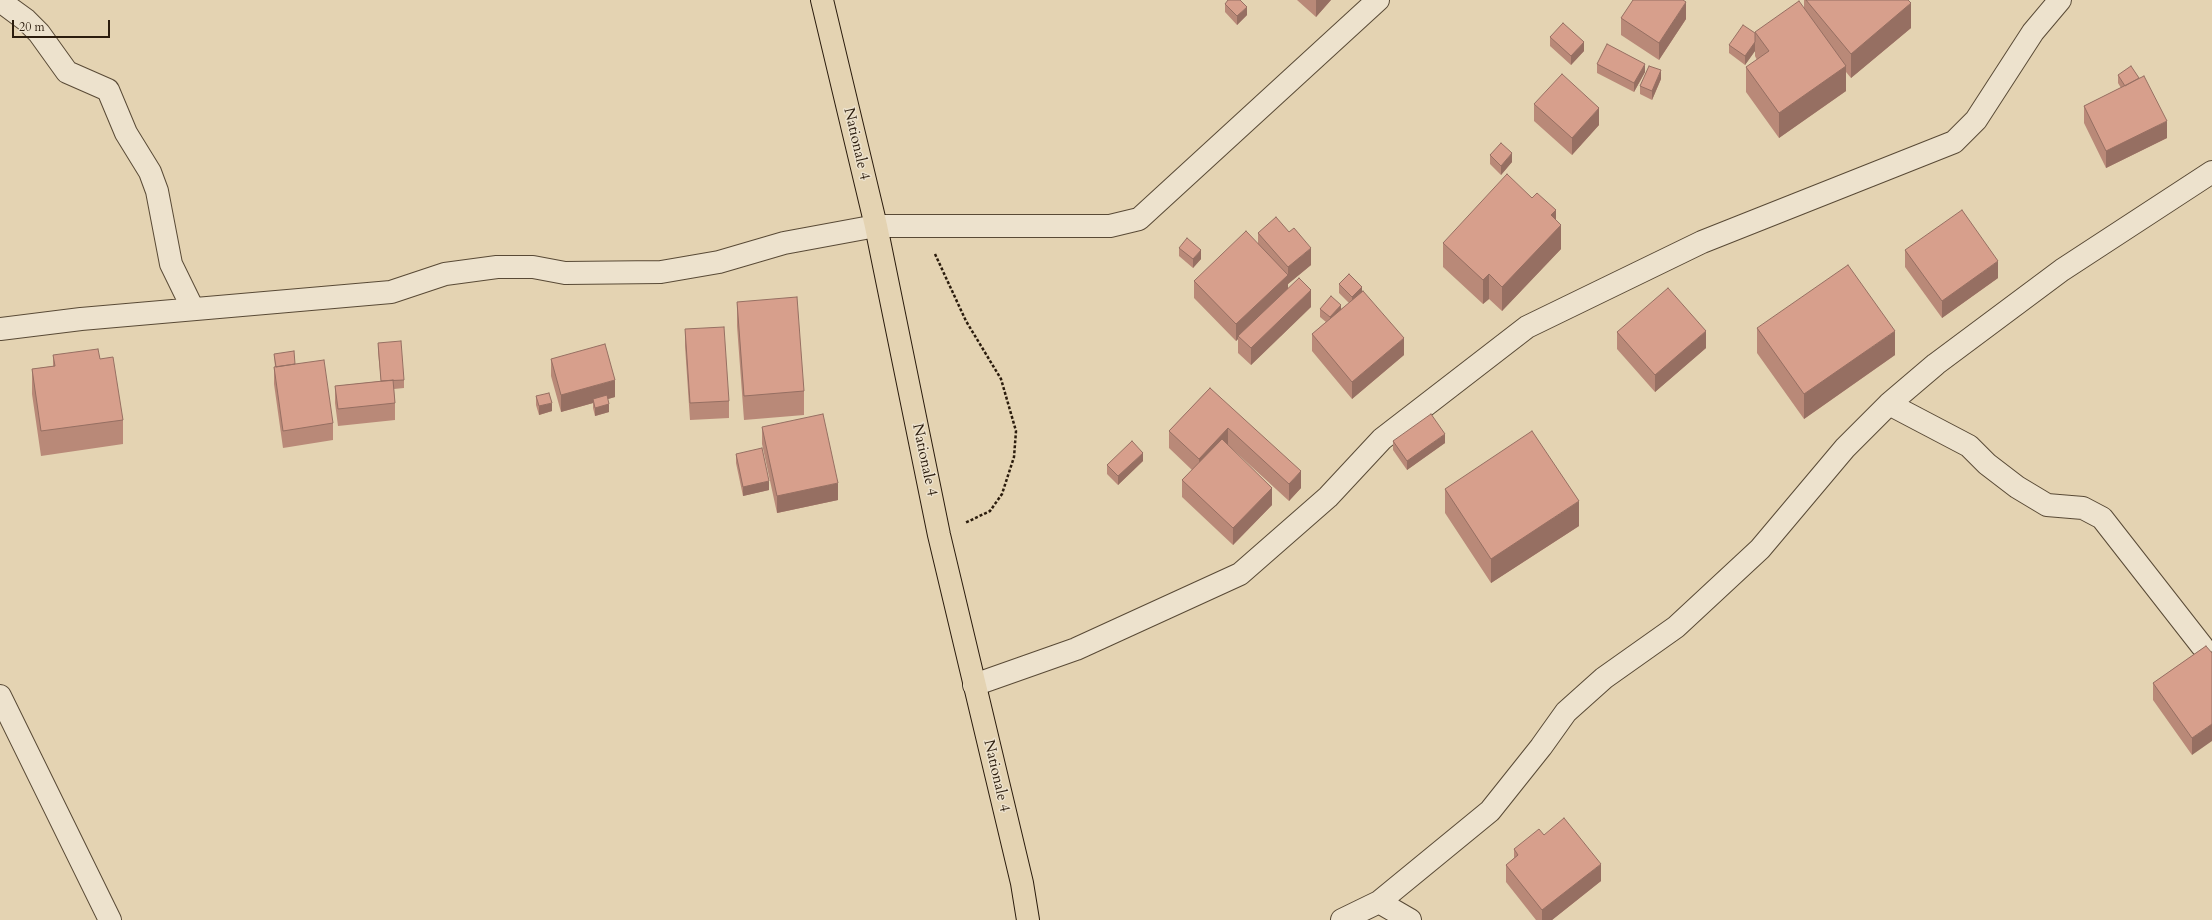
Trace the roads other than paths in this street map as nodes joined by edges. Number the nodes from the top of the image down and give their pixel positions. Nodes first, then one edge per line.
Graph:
1 (822, 0) edge
2 (1378, 0) edge
3 (2060, 0) edge
4 (0, 1) edge
5 (2212, 172) edge
6 (876, 226) junction
7 (193, 309) junction
8 (0, 329) edge
9 (1889, 404) junction
10 (2202, 646) dead end
11 (974, 685) junction
12 (0, 696) edge
13 (1379, 902) junction
14 (110, 920) edge
15 (1028, 920) edge
16 (1342, 920) edge
17 (1410, 920) edge

1 - 6 highway, Nationale 4
2 - 6 street
3 - 11 street
4 - 7 street
5 - 9 street
6 - 7 street
6 - 11 highway, Nationale 4
7 - 8 street
9 - 10 street
9 - 13 street
11 - 15 highway, Nationale 4
12 - 14 street
13 - 16 street
13 - 17 street

